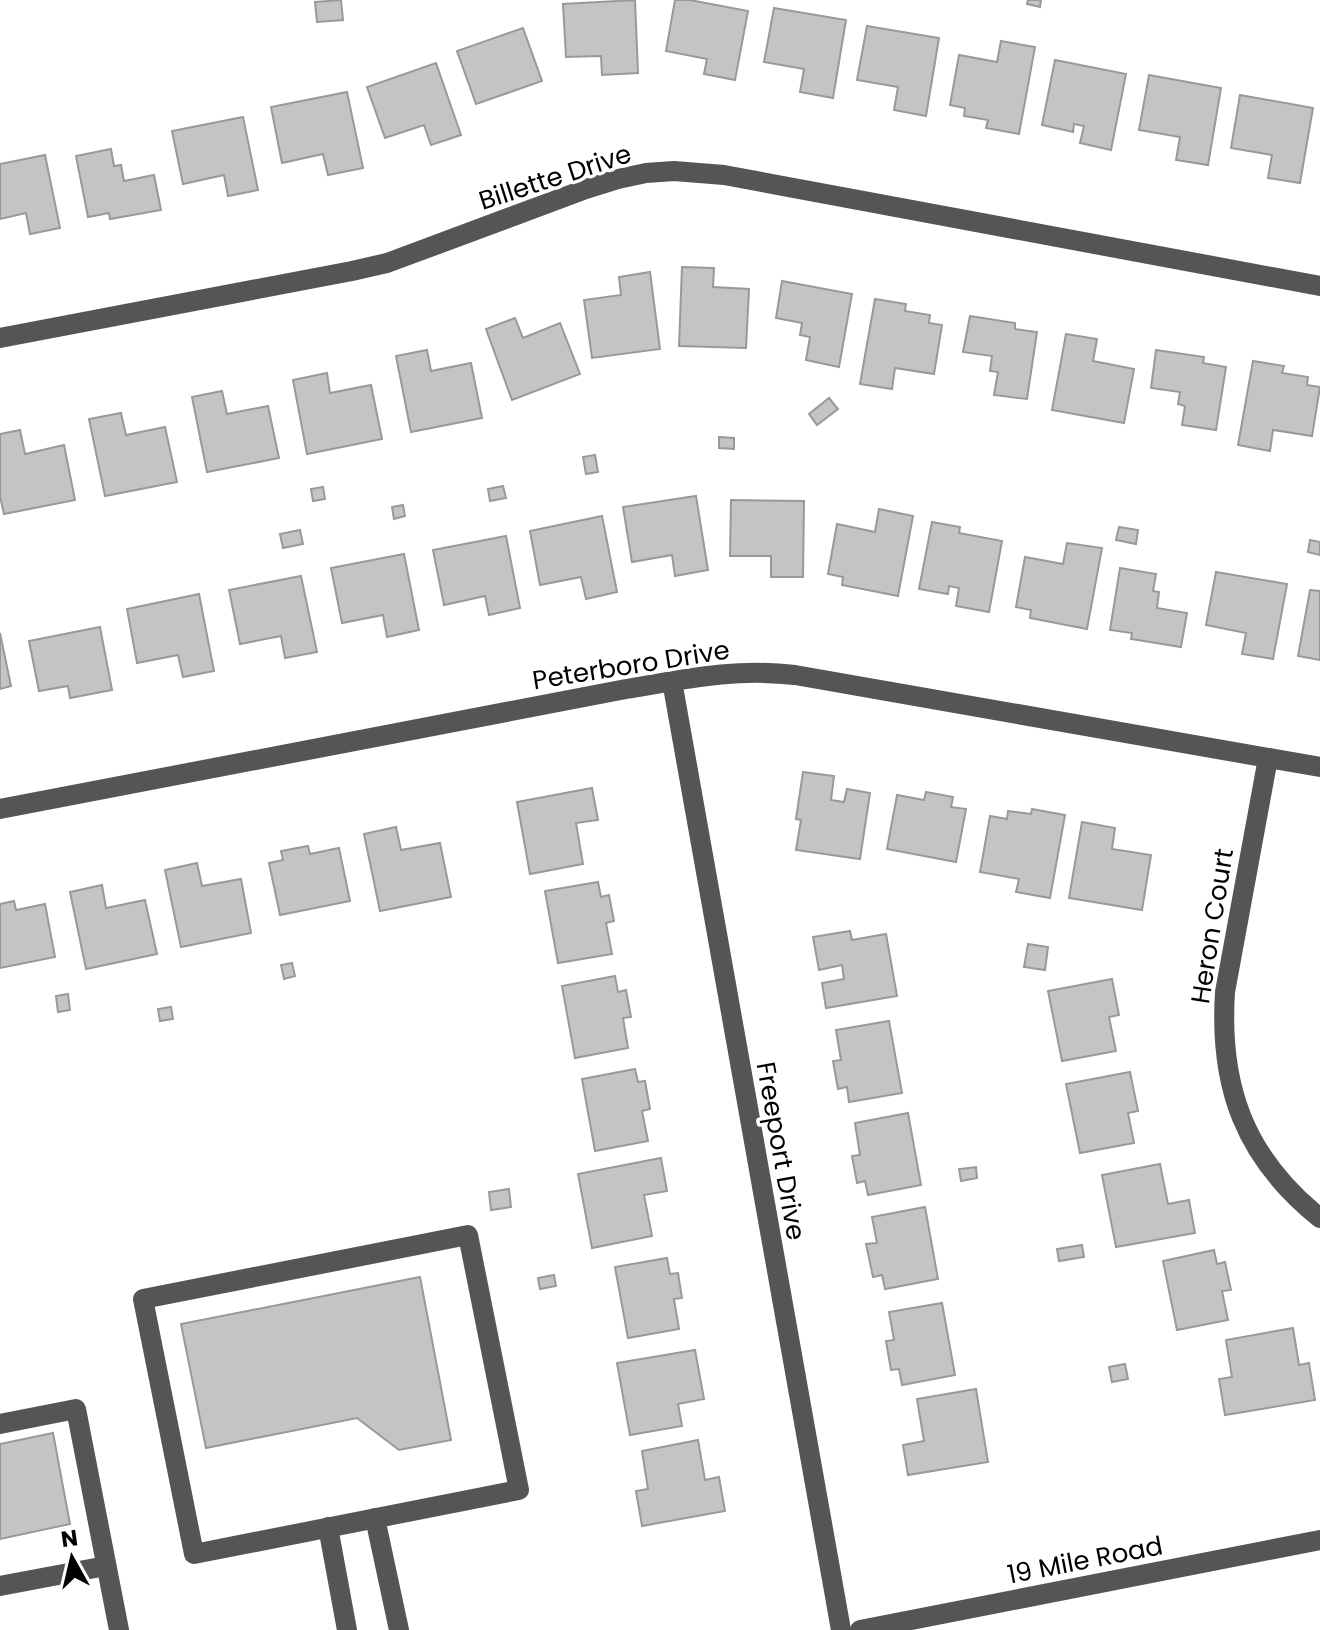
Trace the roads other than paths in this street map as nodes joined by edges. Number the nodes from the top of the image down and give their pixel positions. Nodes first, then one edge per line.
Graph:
1 (1320, 286) edge
2 (0, 338) edge
3 (672, 681) junction
4 (1268, 758) junction
5 (1320, 767) edge
6 (0, 809) edge
7 (1320, 1218) edge
8 (0, 1424) edge
9 (375, 1518) junction
10 (328, 1527) junction
11 (1320, 1540) edge
12 (106, 1566) junction
13 (0, 1586) edge
14 (119, 1630) edge
15 (347, 1630) edge
16 (399, 1630) edge
17 (841, 1630) edge
18 (860, 1630) edge

1 - 2 street, Billette Drive
3 - 4 street, Peterboro Drive
3 - 6 street, Peterboro Drive
3 - 17 street, Freeport Drive
4 - 5 street, Peterboro Drive
4 - 7 street, Heron Court
8 - 12 street
9 - 10 street
9 - 10 street
9 - 16 street
10 - 15 street
11 - 18 street, 19 Mile Road
12 - 13 street
12 - 14 street

